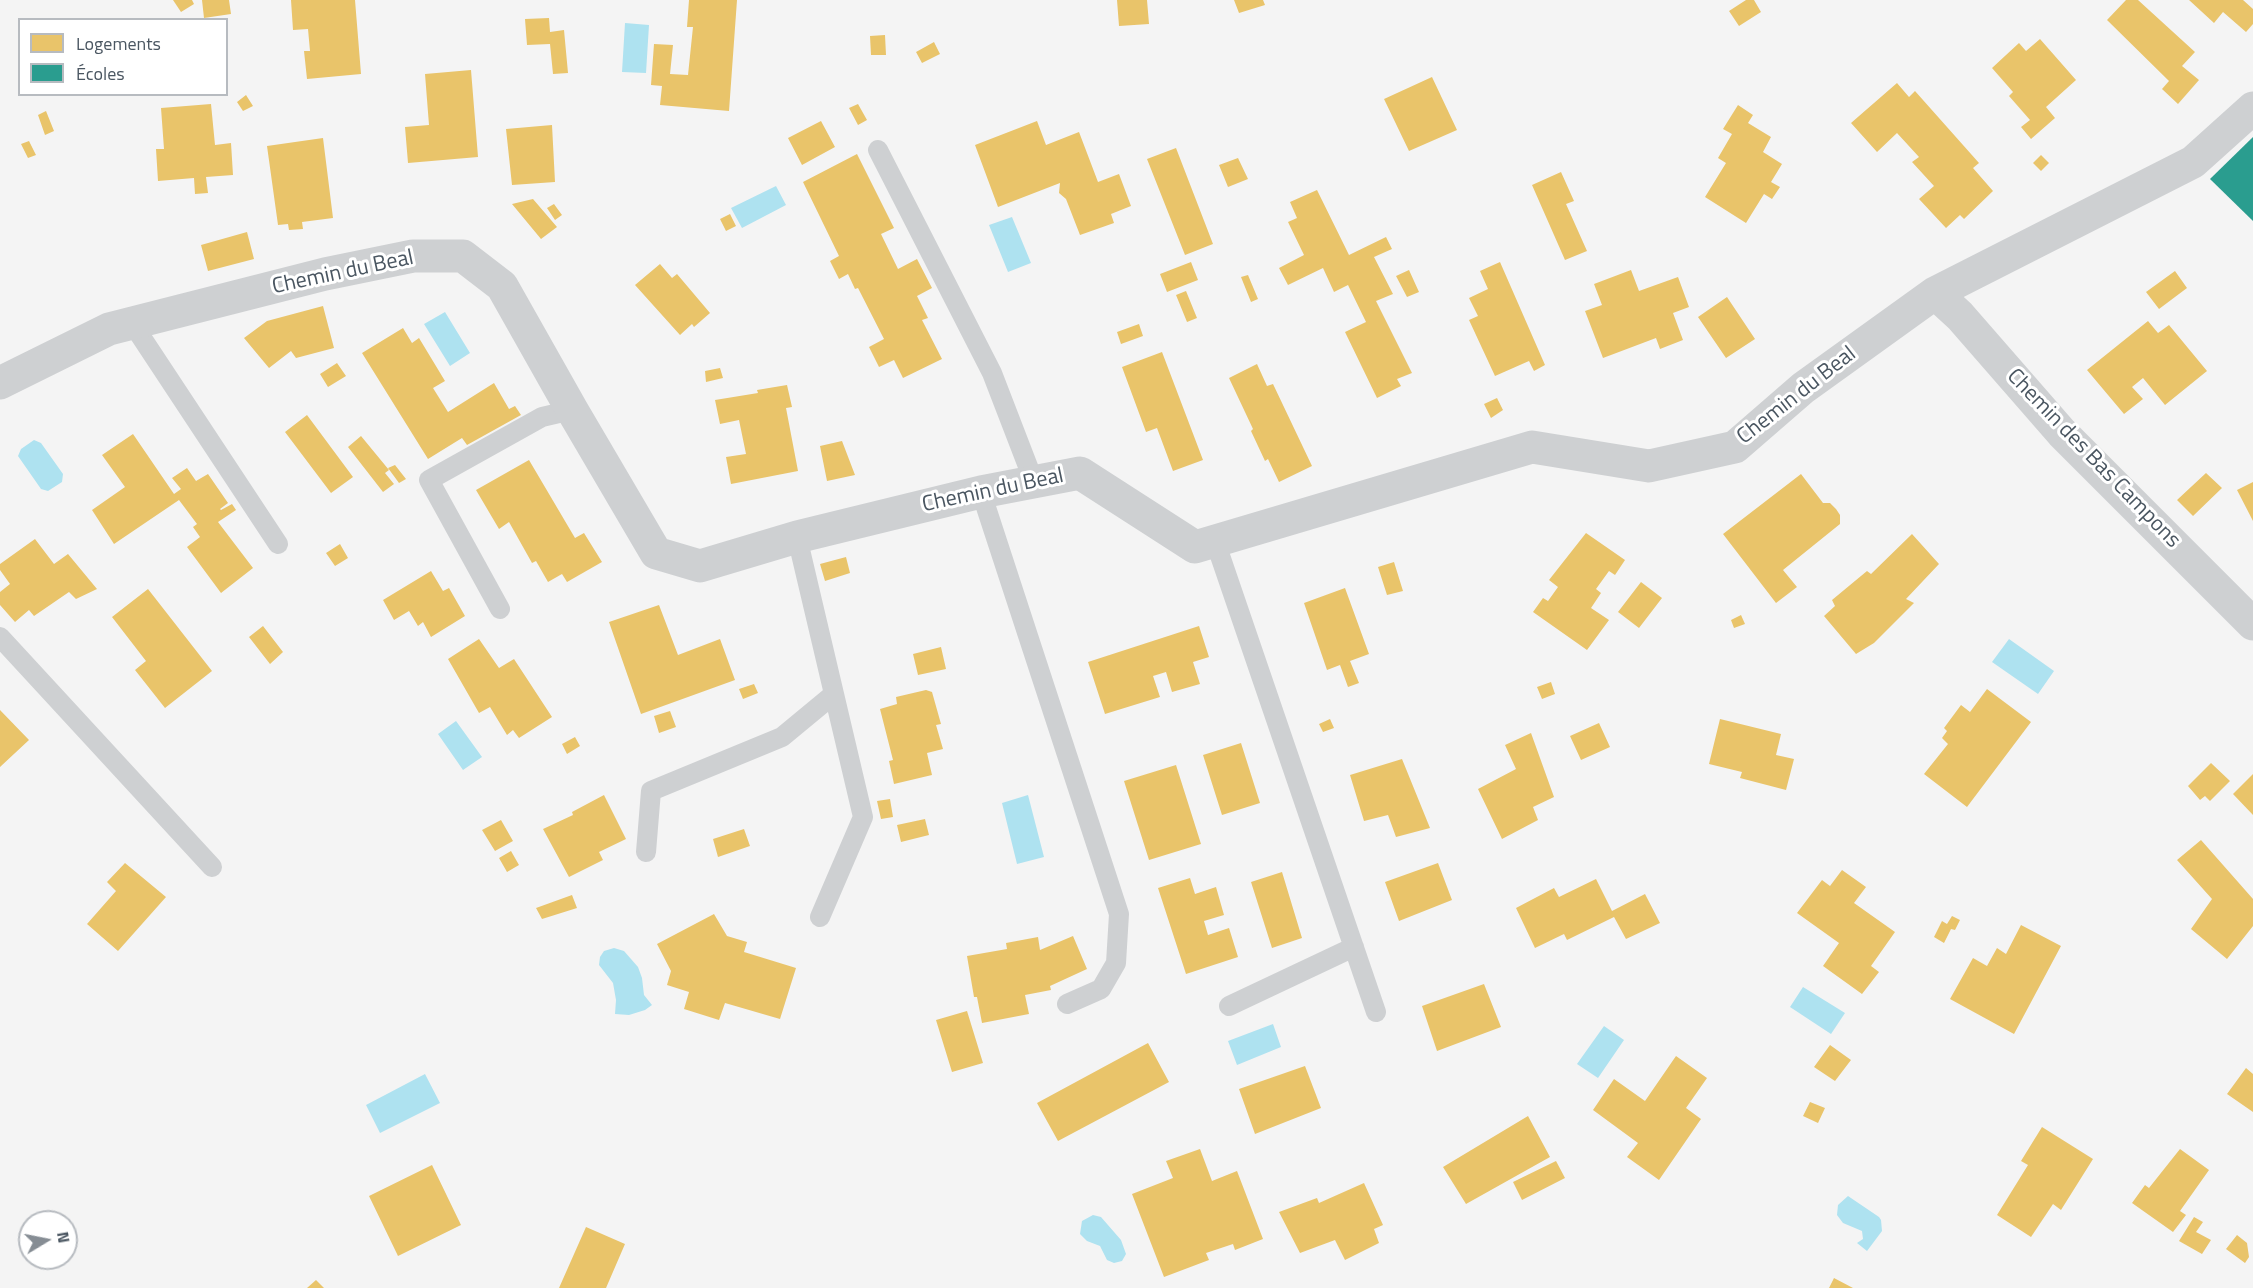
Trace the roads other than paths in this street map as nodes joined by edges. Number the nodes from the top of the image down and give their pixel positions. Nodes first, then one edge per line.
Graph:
1 (2253, 108) edge
2 (878, 150) dead end
3 (1935, 293) junction
4 (132, 323) junction
5 (0, 383) edge
6 (572, 410) junction
7 (1034, 482) junction
8 (981, 492) junction
9 (797, 537) junction
10 (1215, 541) junction
11 (278, 544) dead end
12 (500, 609) dead end
13 (2253, 624) edge
14 (0, 637) edge
15 (834, 694) junction
16 (646, 852) dead end
17 (212, 867) dead end
18 (820, 917) dead end
19 (1354, 947) junction
20 (1067, 1004) dead end
21 (1229, 1006) dead end
22 (1376, 1012) dead end

1 - 3 street, Chemin du Beal
2 - 7 lane
3 - 10 street, Chemin du Beal
3 - 13 street, Chemin des Bas Campons
4 - 5 street, Chemin du Beal
4 - 6 street, Chemin du Beal
4 - 11 lane
6 - 9 street, Chemin du Beal
6 - 12 lane
7 - 8 street, Chemin du Beal
7 - 10 street, Chemin du Beal
8 - 9 street, Chemin du Beal
8 - 20 lane
9 - 15 lane
10 - 19 lane
14 - 17 lane
15 - 16 lane
15 - 18 lane
19 - 21 lane
19 - 22 lane

